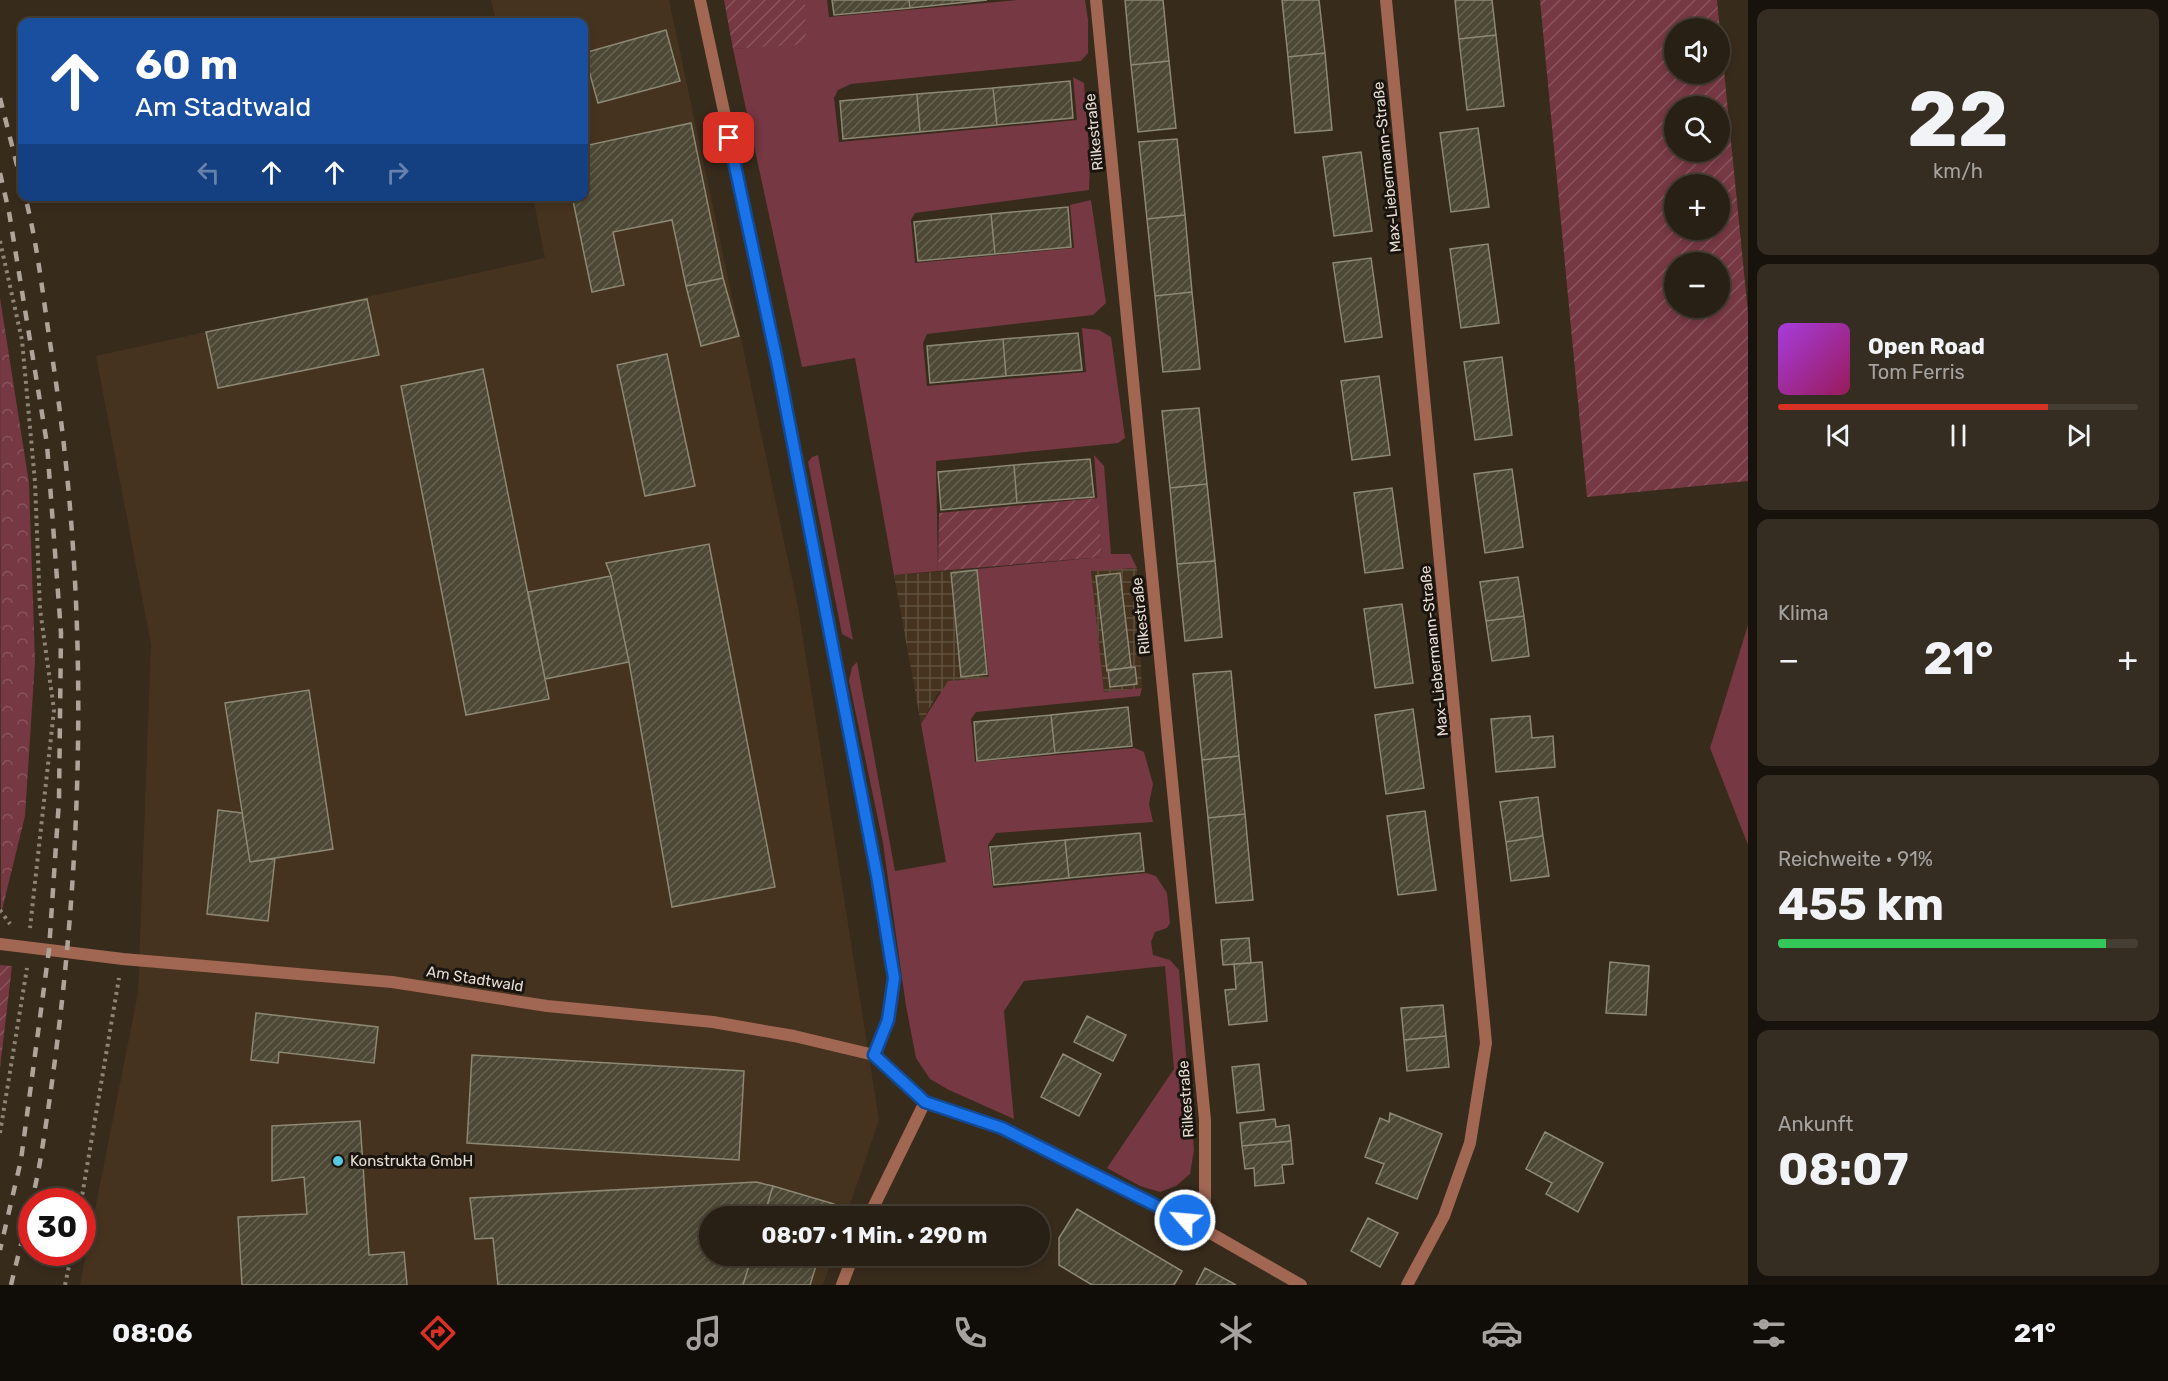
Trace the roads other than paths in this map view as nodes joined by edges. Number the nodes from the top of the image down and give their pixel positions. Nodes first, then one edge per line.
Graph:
1 (700, 0) edge
2 (1096, 0) edge
3 (1386, 0) edge
4 (0, 944) edge
5 (874, 1055) junction
6 (925, 1102) junction
7 (874, 1206) edge
8 (1205, 1230) junction
9 (849, 1266) edge
10 (842, 1285) edge
11 (1301, 1285) edge
12 (1407, 1285) edge

1 - 5 street
2 - 8 street, Rilkestraße
3 - 12 street, Max-Liebermann-Straße
4 - 5 street, Am Stadtwald
5 - 6 street, Am Stadtwald
6 - 7 street
6 - 8 street
8 - 11 street
9 - 10 street

